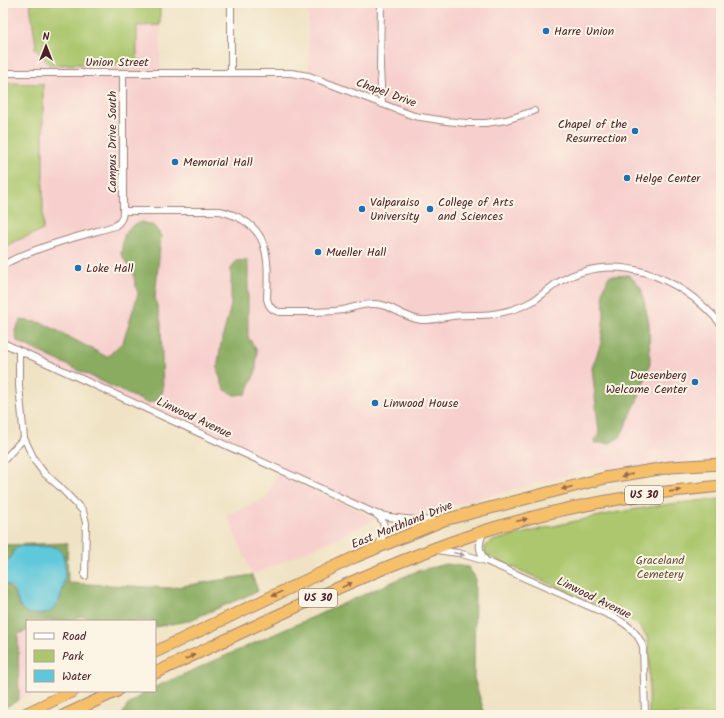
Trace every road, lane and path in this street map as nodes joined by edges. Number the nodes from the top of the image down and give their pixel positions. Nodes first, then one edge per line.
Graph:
1 (231, 3) edge
2 (381, 3) edge
3 (3, 73) edge
4 (123, 73) junction
5 (231, 73) junction
6 (382, 104) junction
7 (534, 111) dead end
8 (124, 211) junction
9 (3, 265) edge
10 (721, 324) edge
11 (3, 343) edge
12 (19, 351) junction
13 (24, 438) junction
14 (3, 461) edge
15 (721, 464) edge
16 (721, 486) edge
17 (376, 514) junction
18 (444, 520) junction
19 (484, 531) junction
20 (377, 547) junction
21 (431, 550) junction
22 (486, 561) junction
23 (85, 576) dead end
24 (156, 652) edge
25 (156, 673) edge
26 (70, 692) edge
27 (115, 692) edge
28 (23, 715) edge
29 (65, 715) edge
30 (644, 715) edge

1 - 5 street
2 - 6 street
3 - 4 street, Union Street
4 - 5 street, Union Street
4 - 8 street, Campus Drive South
5 - 6 street, Chapel Drive
6 - 7 street, Chapel Drive
8 - 9 street, Campus Drive South
8 - 10 street, Campus Drive South
11 - 12 street, Linwood Avenue
12 - 13 street
12 - 17 street, Linwood Avenue
13 - 14 street
13 - 23 street
15 -> 18 highway, East Morthland Drive / US 30
19 -> 16 highway, US 30
17 - 18 street, Linwood Avenue
17 - 20 street
18 - 20 highway, East Morthland Drive / US 30
19 - 21 highway, US 30
19 - 22 street
20 -> 24 highway, East Morthland Drive / US 30
21 -> 22 street, Linwood Avenue
25 -> 21 highway, US 30
22 - 30 street, Linwood Avenue
26 - 28 highway
27 - 29 highway

